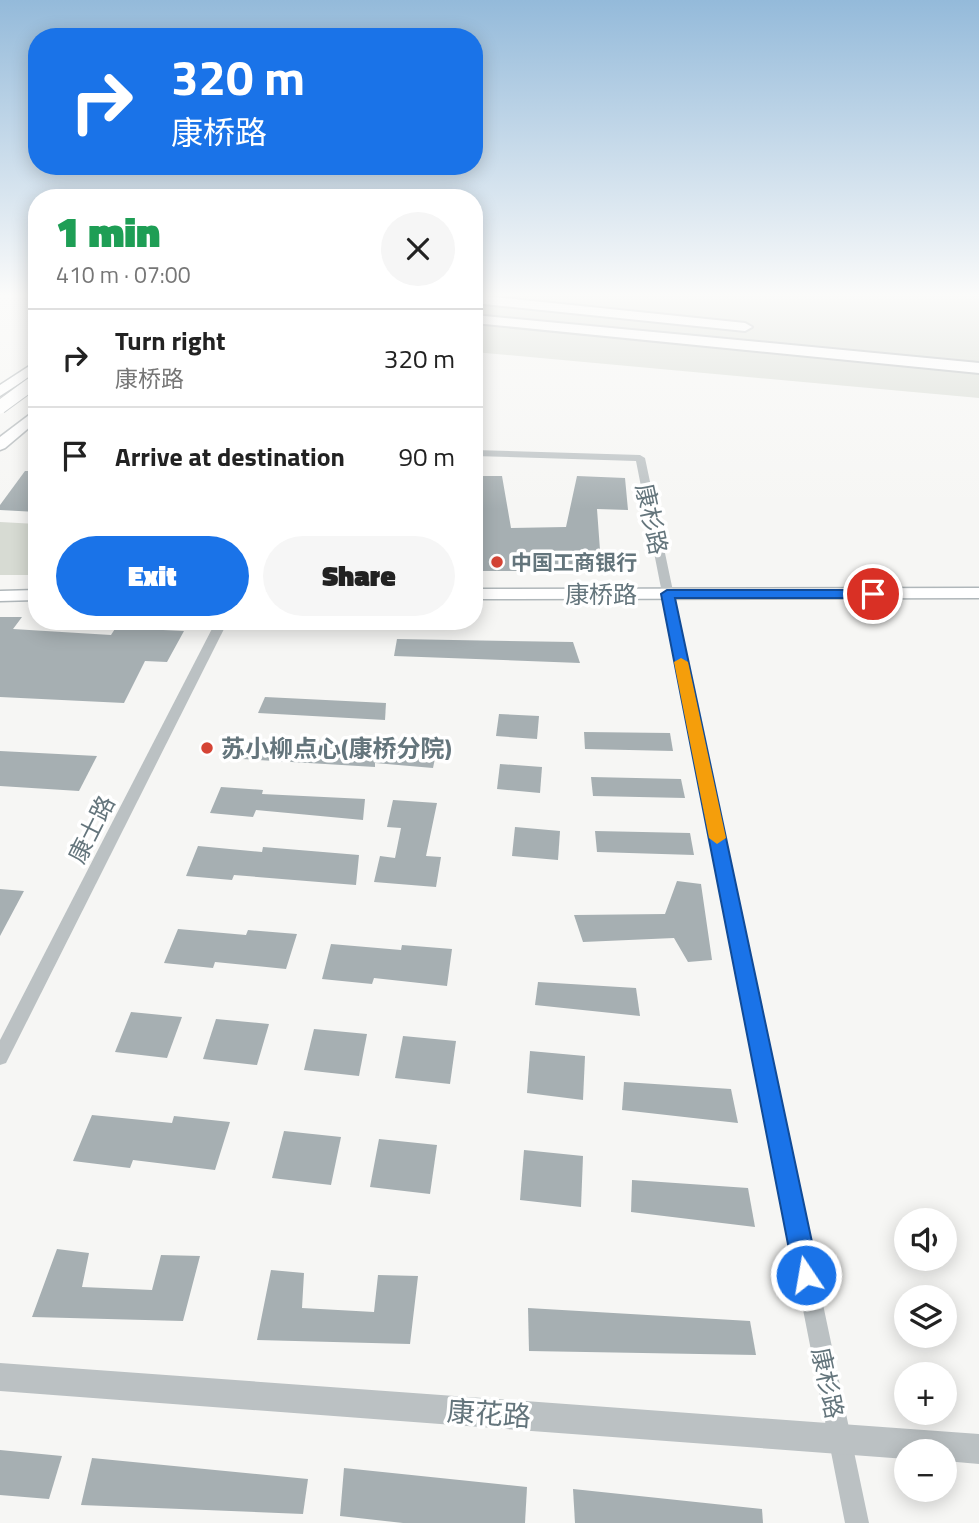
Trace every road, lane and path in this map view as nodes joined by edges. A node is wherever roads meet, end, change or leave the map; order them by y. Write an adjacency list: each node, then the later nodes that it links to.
1 (960, 366): 2 (highway)
2 (979, 368)
3 (28, 372): 5 (main road)
4 (28, 387): 7 (main road, bridge)
5 (0, 392)
6 (28, 406): 9 (main road)
7 (0, 407)
8 (28, 421): 10 (main road)
9 (0, 429)
10 (0, 445)
11 (483, 453): 14 (street, 康杉路)
12 (979, 593): 14 (main road, 康桥路)
13 (483, 594): 14 (main road, 康桥路)
14 (667, 594): 20 (street, 康杉路)
15 (0, 596): 16 (main road)
16 (28, 596)
17 (217, 630): 18 (street, 康士路)
18 (0, 1058)
19 (0, 1377): 20 (street, 康花路)
20 (840, 1438): 21 (street, 康花路); 22 (street, 康杉路)
21 (979, 1449)
22 (857, 1523)

